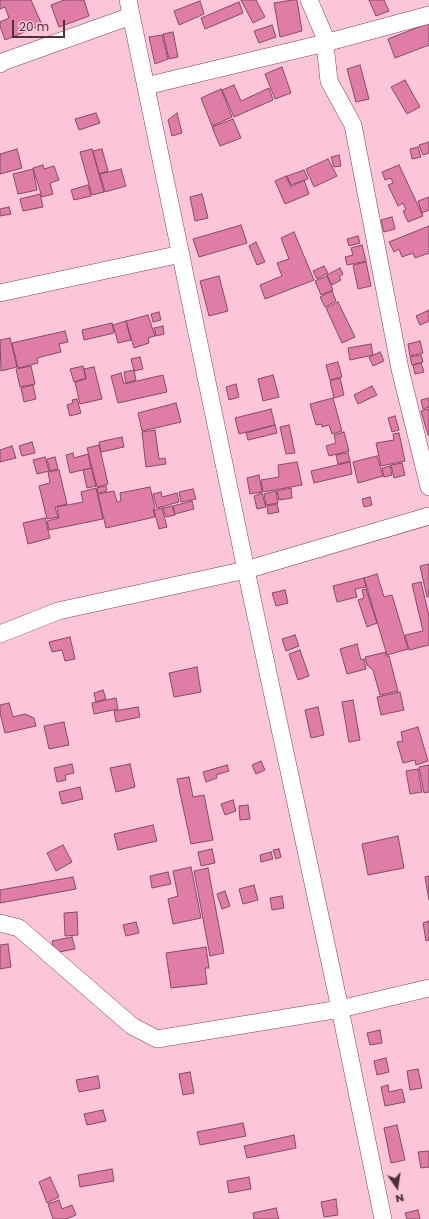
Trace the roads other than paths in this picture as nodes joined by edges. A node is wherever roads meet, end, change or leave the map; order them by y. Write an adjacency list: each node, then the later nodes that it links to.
1 (309, 0): 4 (street)
2 (130, 8): 5 (street); 6 (street)
3 (429, 15): 4 (street)
4 (325, 43): 6 (street); 9 (street)
5 (0, 64)
6 (146, 86): 7 (street)
7 (181, 254): 8 (street); 11 (street)
8 (0, 294)
9 (429, 487)
10 (429, 516): 11 (street)
11 (246, 570): 12 (street); 15 (street)
12 (0, 634)
13 (0, 922): 15 (street)
14 (429, 988): 15 (street)
15 (340, 1009): 16 (street)
16 (383, 1219)

